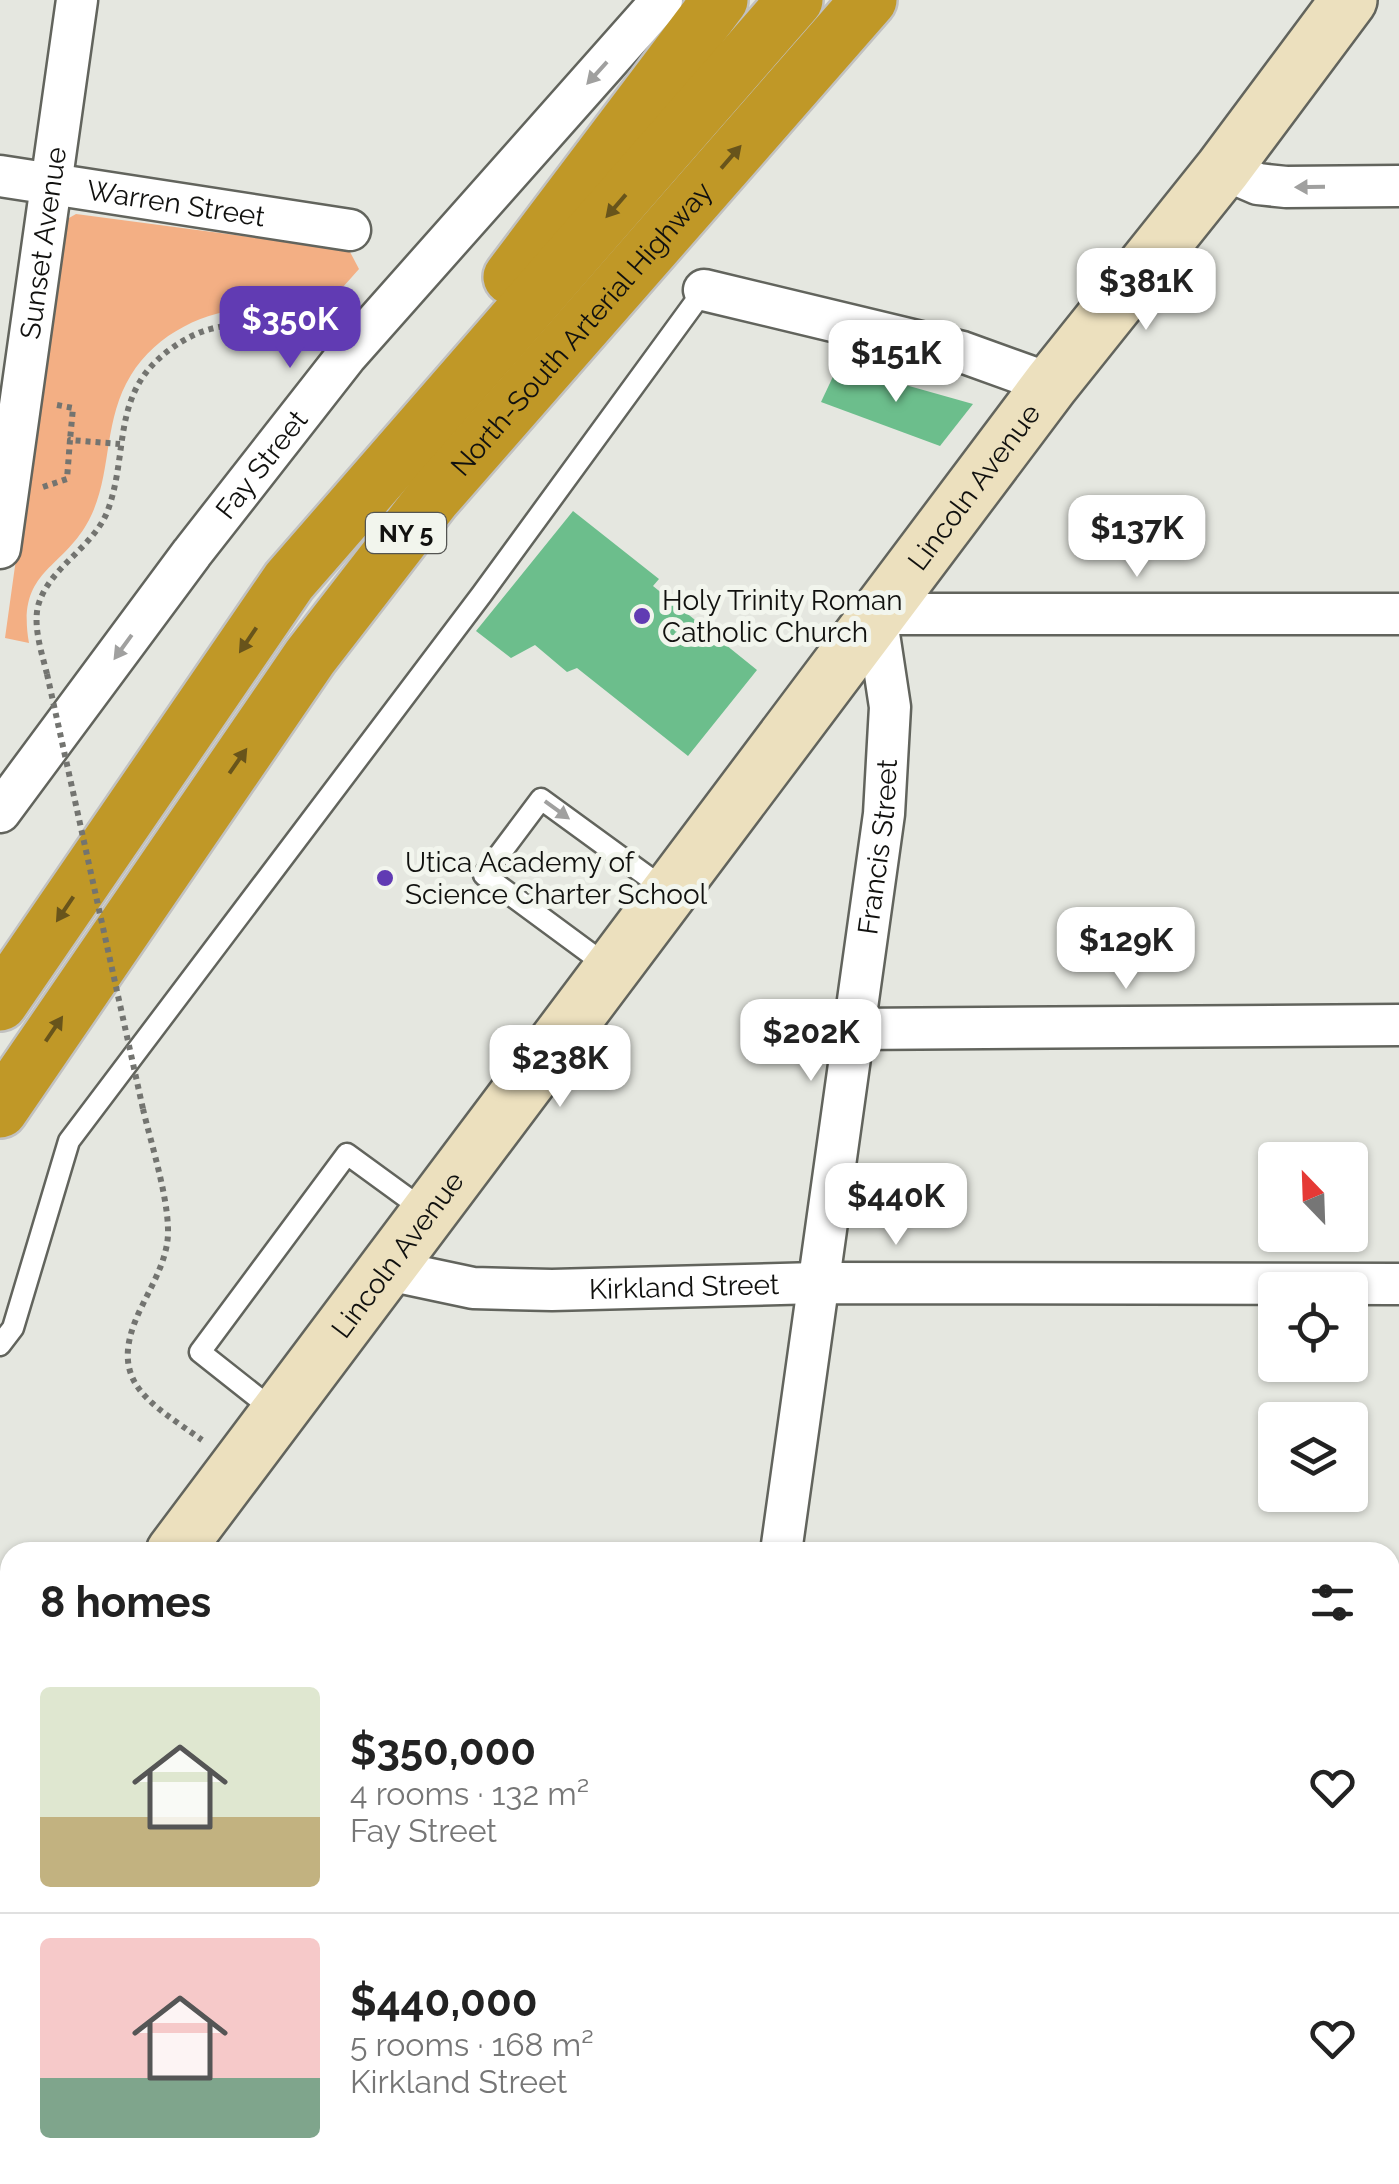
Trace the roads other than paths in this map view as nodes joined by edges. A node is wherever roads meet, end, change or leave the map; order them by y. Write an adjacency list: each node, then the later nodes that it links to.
1 (77, 0): 9 (street, Sunset Avenue)
2 (662, 0): 18 (street, Fay Street, one-way to 18)
3 (720, 0): 15 (highway)
4 (795, 0): 15 (highway, North-South Arterial Highway / NY 5, one-way to 15)
5 (869, 0): 24 (highway, North-South Arterial Highway / NY 5, one-way to 5)
6 (1349, 0): 7 (street, Lincoln Avenue)
7 (1224, 169): 10 (street, one-way to 7); 13 (street, Lincoln Avenue)
8 (0, 176): 9 (street, Warren Street)
9 (52, 184): 11 (street, Warren Street); 14 (street, Sunset Avenue)
10 (1399, 186)
11 (350, 230)
12 (704, 290): 13 (street); 29 (lane)
13 (1050, 384): 16 (street, Lincoln Avenue)
14 (0, 548)
15 (289, 581): 21 (highway, North-South Arterial Highway / NY 5, one-way to 21)
16 (876, 614): 17 (street); 19 (street, Lincoln Avenue); 23 (street, Francis Street)
17 (1399, 614)
18 (0, 812)
19 (670, 893): 20 (street, Lincoln Avenue); 20 (lane, one-way to 19)
20 (612, 969): 25 (street, Lincoln Avenue)
21 (0, 1003)
22 (1399, 1025): 23 (street)
23 (854, 1029): 27 (street, Francis Street)
24 (0, 1110)
25 (429, 1215): 26 (street, Lincoln Avenue); 30 (lane)
26 (388, 1270): 27 (street, Kirkland Street); 30 (street, Lincoln Avenue)
27 (816, 1283): 28 (street, Kirkland Street); 32 (street, Francis Street)
28 (1399, 1284)
29 (0, 1345)
30 (279, 1414): 31 (street, Lincoln Avenue)
31 (182, 1542)
32 (782, 1542)

